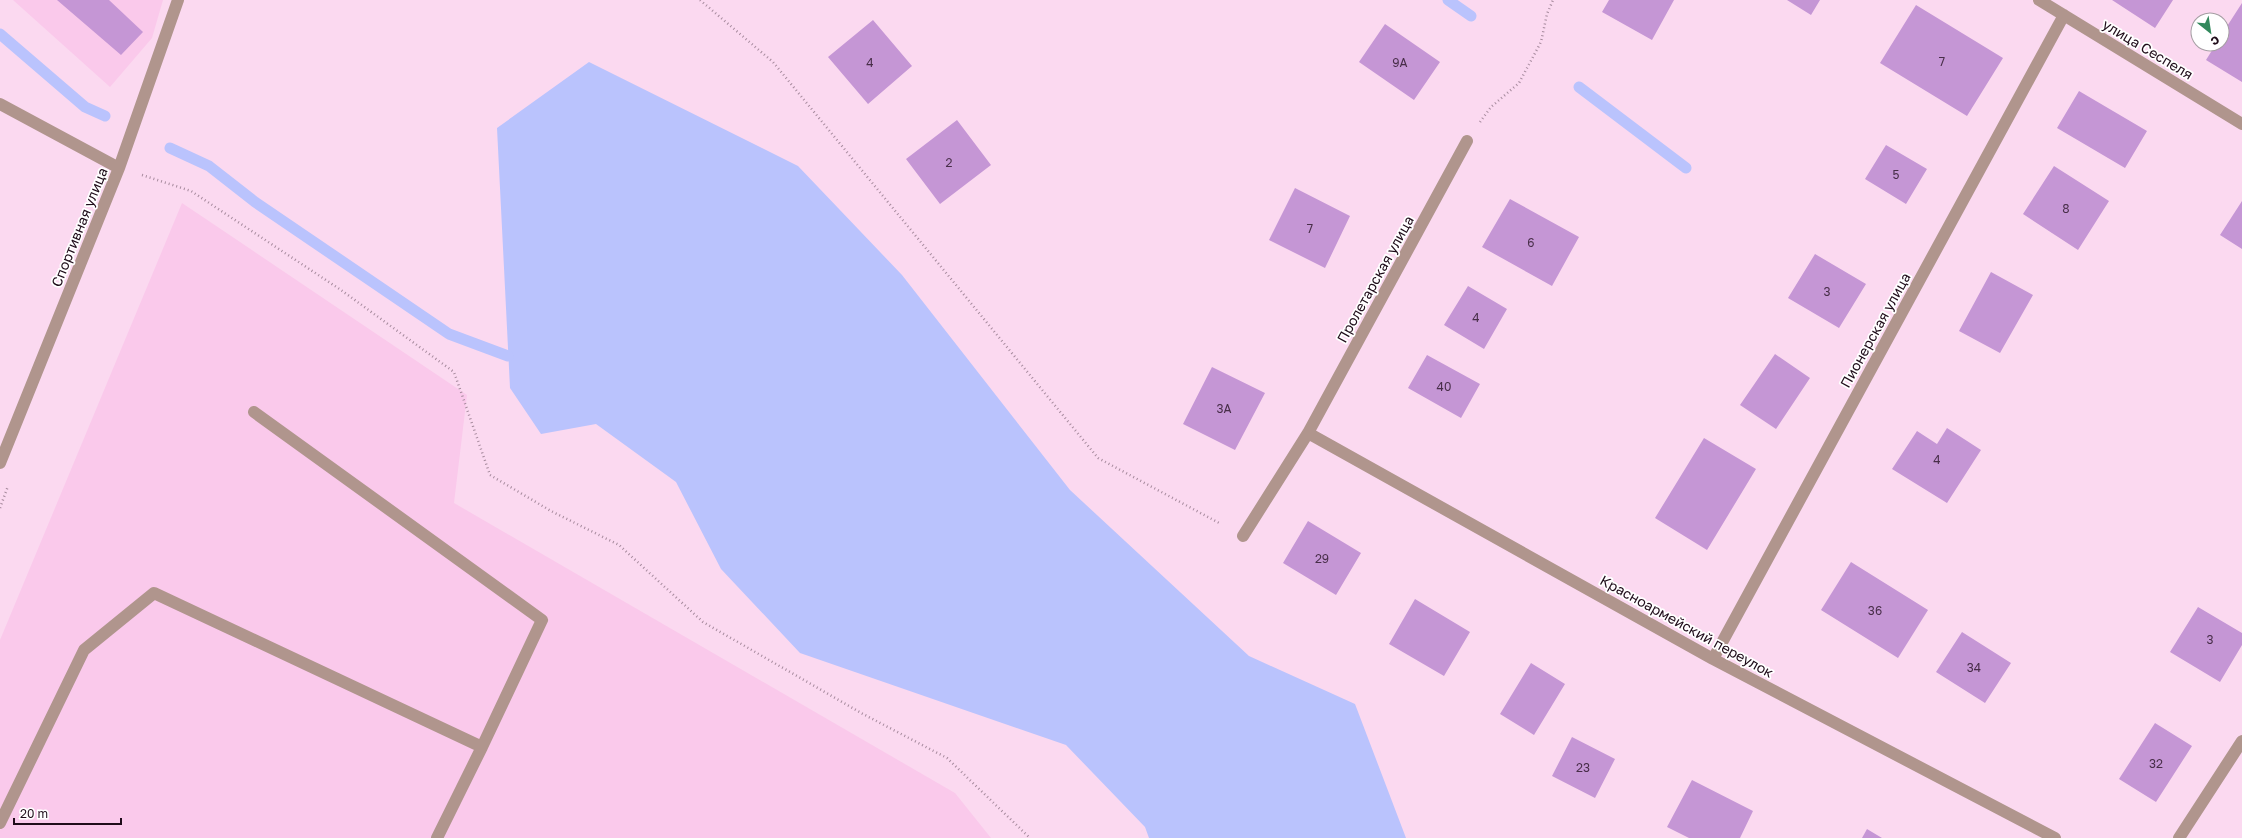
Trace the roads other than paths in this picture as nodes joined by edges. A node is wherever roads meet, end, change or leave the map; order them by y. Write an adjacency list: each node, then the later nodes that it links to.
1 (178, 0): 7 (street, Спортивная улица)
2 (2039, 0): 3 (street, улица Сеспеля)
3 (2064, 15): 5 (street, улица Сеспеля); 12 (street, Пионерская улица)
4 (0, 104): 7 (street)
5 (2242, 124)
6 (1467, 140): 9 (street, Пролетарская улица)
7 (119, 168): 10 (street, Спортивная улица)
8 (254, 412): 14 (street)
9 (1308, 433): 11 (street, Пролетарская улица); 12 (street, Красноармейский переулок)
10 (0, 463)
11 (1243, 536)
12 (1713, 659): 17 (street, Красноармейский переулок)
13 (2242, 741): 18 (street)
14 (482, 747): 15 (street); 16 (street)
15 (0, 823)
16 (437, 838)
17 (2055, 838)
18 (2179, 838)

